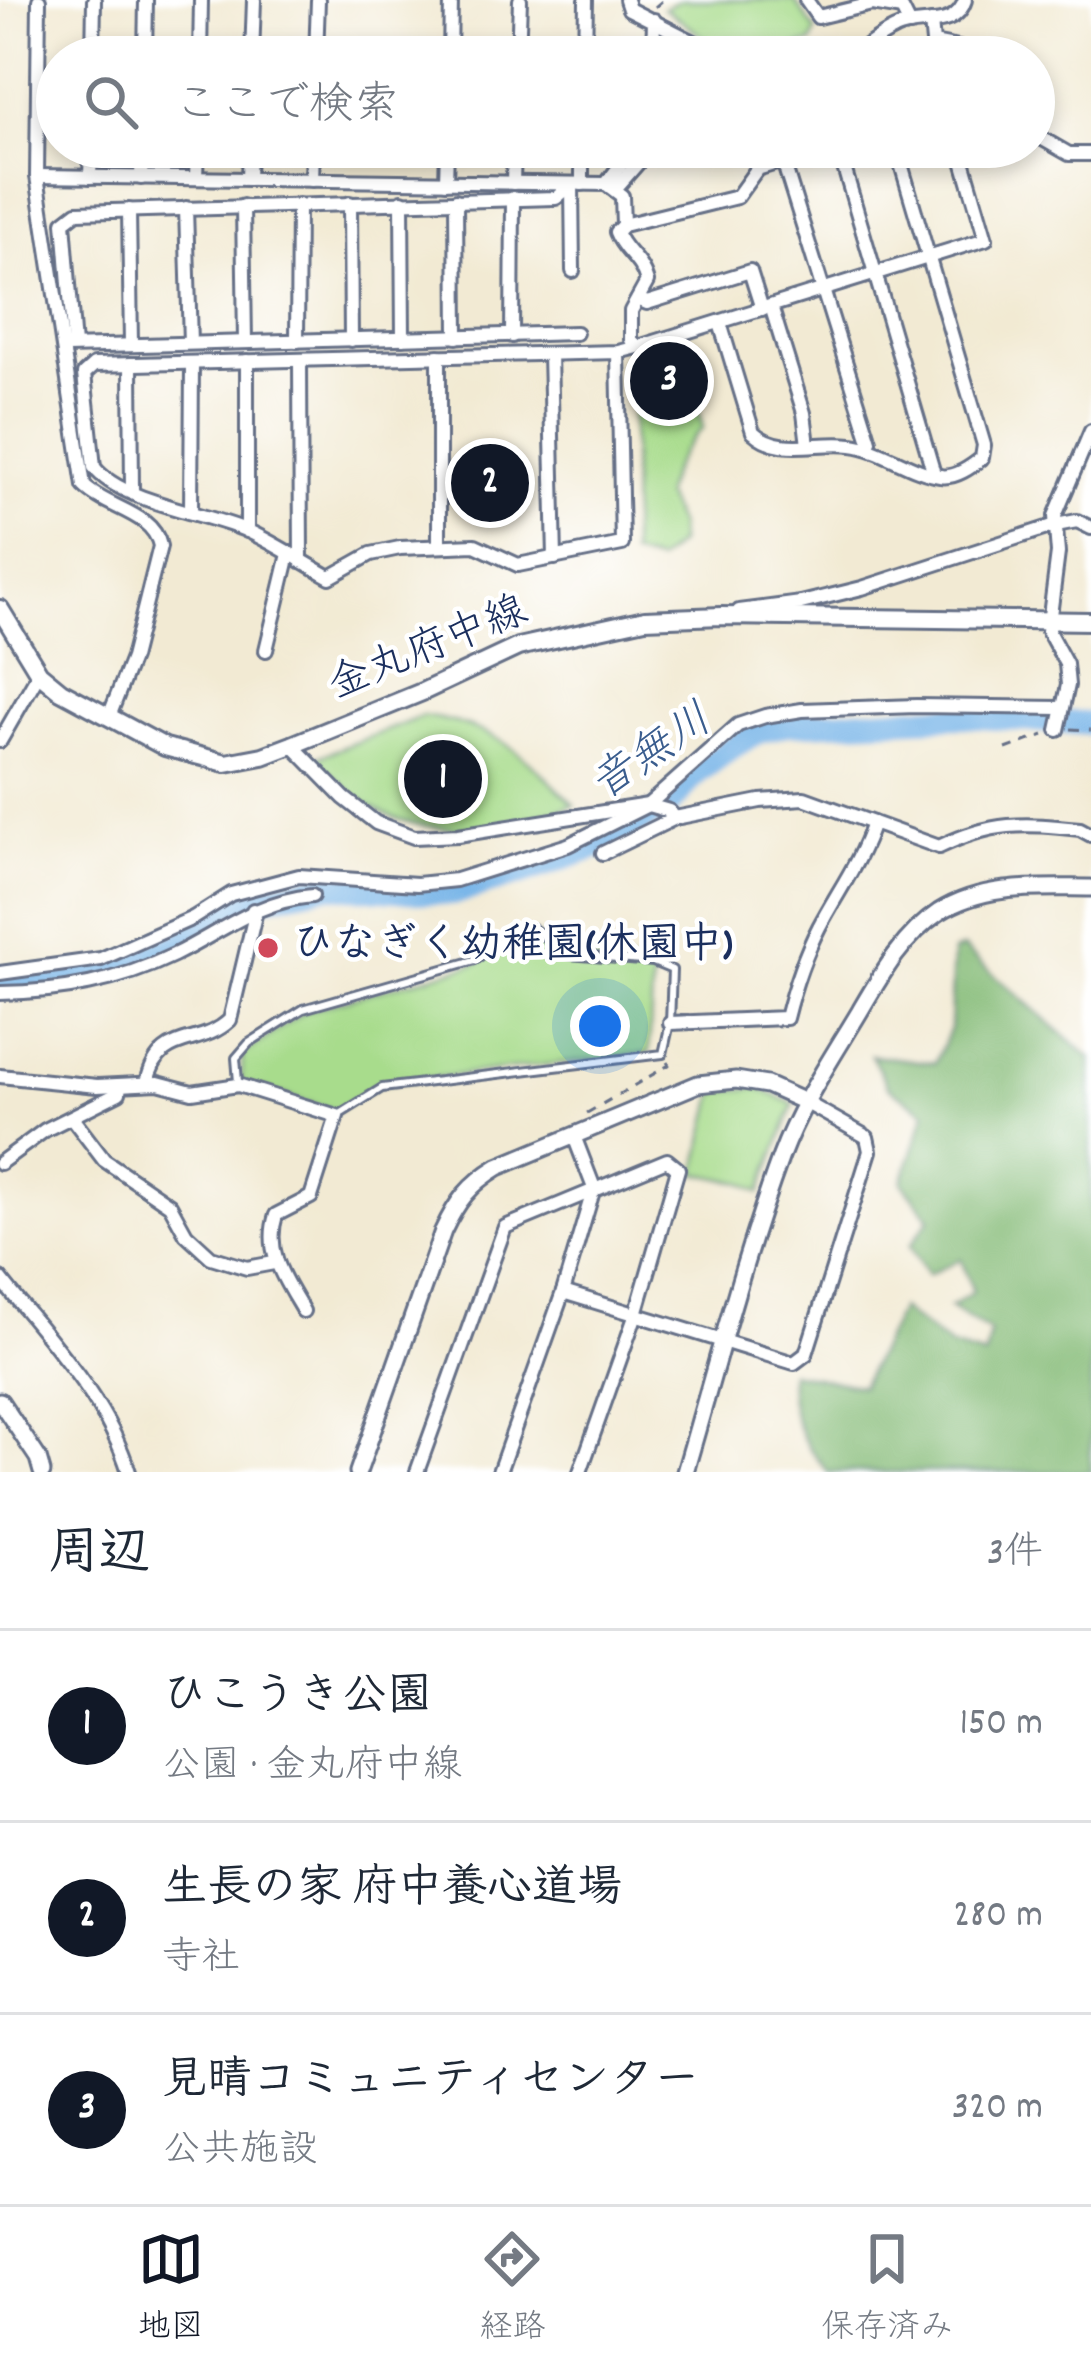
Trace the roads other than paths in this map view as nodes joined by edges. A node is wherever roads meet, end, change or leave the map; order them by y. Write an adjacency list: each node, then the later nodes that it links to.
1 (39, 0): 16 (street)
2 (94, 0): 17 (street)
3 (146, 0): 18 (street)
4 (201, 0): 19 (street)
5 (254, 0): 20 (street)
6 (318, 0): 21 (street)
7 (451, 0): 22 (street)
8 (520, 0): 23 (street)
9 (586, 0): 24 (street)
10 (626, 0): 13 (street)
11 (806, 0): 15 (street)
12 (965, 0): 14 (street)
13 (653, 20): 25 (street); 26 (street)
14 (931, 22): 15 (street); 28 (street)
15 (910, 25): 27 (street)
16 (39, 36)
17 (93, 36)
18 (145, 36)
19 (200, 36)
20 (253, 36)
21 (317, 36)
22 (450, 36)
23 (519, 36)
24 (585, 36)
25 (653, 36)
26 (683, 36)
27 (883, 36)
28 (932, 36)
29 (1055, 146): 30 (street)
30 (1091, 154)
31 (37, 168): 47 (street)
32 (90, 168): 48 (street)
33 (141, 168): 49 (street)
34 (196, 168): 50 (street)
35 (248, 168): 51 (street)
36 (312, 168): 52 (street)
37 (446, 168): 53 (street)
38 (514, 168): 56 (street)
39 (580, 168): 54 (street)
40 (621, 168): 55 (street)
41 (630, 168): 55 (street)
42 (760, 168): 64 (street)
43 (785, 168): 68 (street)
44 (841, 168): 67 (street)
45 (902, 168): 65 (street)
46 (965, 168): 65 (street)
47 (37, 176): 48 (street); 81 (street)
48 (90, 177): 49 (street)
49 (141, 178): 50 (street)
50 (196, 178): 51 (street)
51 (248, 179): 52 (street)
52 (312, 180): 53 (street)
53 (446, 182): 56 (street)
54 (577, 184): 55 (street); 56 (street); 66 (street)
55 (610, 187): 64 (street)
56 (513, 190): 57 (street); 73 (street)
57 (455, 200): 58 (street); 74 (street)
58 (402, 201): 59 (street); 75 (street)
59 (350, 203): 60 (street); 77 (street)
60 (298, 205): 61 (street); 76 (street)
61 (243, 206): 62 (street); 78 (street)
62 (186, 208): 63 (street); 79 (street)
63 (129, 210): 80 (street); 81 (street)
64 (623, 225): 69 (street)
65 (928, 257): 67 (street); 94 (street)
66 (573, 271)
67 (875, 274): 68 (street); 94 (street)
68 (822, 291): 70 (street); 93 (street)
69 (638, 298): 70 (street); 82 (street)
70 (766, 307): 71 (street); 91 (street)
71 (720, 323): 82 (street); 91 (street)
72 (576, 333): 73 (street)
73 (512, 336): 74 (street)
74 (457, 337): 75 (street)
75 (403, 338): 77 (street)
76 (297, 340): 77 (street); 78 (street)
77 (351, 340)
78 (245, 342): 79 (street)
79 (190, 343): 80 (street)
80 (130, 344): 81 (street)
81 (68, 347): 92 (street)
82 (638, 347): 83 (street)
83 (618, 352): 84 (street); 102 (street)
84 (550, 354): 85 (street); 102 (street)
85 (439, 356): 86 (street); 100 (street)
86 (300, 360): 87 (street); 101 (street)
87 (247, 361): 88 (street); 99 (street)
88 (192, 363): 89 (street); 96 (street)
89 (131, 364): 92 (street); 95 (street)
90 (1091, 431): 97 (street)
91 (808, 445): 93 (street)
92 (84, 447): 95 (street); 110 (street)
93 (867, 448): 94 (street)
94 (934, 474)
95 (132, 491): 96 (street)
96 (191, 512): 99 (street)
97 (1057, 525): 98 (street); 104 (street); 105 (street)
98 (1091, 528)
99 (248, 531): 101 (street)
100 (439, 545): 101 (street); 102 (street)
101 (295, 558): 107 (street)
102 (555, 558)
103 (0, 609): 108 (main road, 金丸府中線)
104 (721, 616): 105 (main road, 金丸府中線); 113 (main road, 金丸府中線)
105 (1048, 620): 106 (main road, 金丸府中線); 109 (street)
106 (1091, 621)
107 (266, 650)
108 (39, 674): 110 (main road, 金丸府中線); 112 (street)
109 (1061, 708): 111 (street); 114 (street)
110 (110, 713): 113 (main road, 金丸府中線)
111 (1058, 730)
112 (0, 742)
113 (292, 745): 114 (street)
114 (648, 805): 115 (street); 122 (street)
115 (672, 814): 116 (street); 118 (street)
116 (873, 823): 117 (street); 124 (street)
117 (1091, 835)
118 (603, 853)
119 (1091, 888): 129 (street)
120 (312, 896): 121 (street)
121 (253, 910): 123 (street); 126 (street)
122 (0, 973)
123 (0, 993)
124 (670, 1023): 128 (lane); 130 (lane)
125 (0, 1076): 127 (street)
126 (147, 1083): 127 (street); 128 (street)
127 (120, 1085): 131 (street)
128 (238, 1085): 130 (street)
129 (805, 1102): 132 (street); 140 (street); 140 (street)
130 (338, 1116): 135 (street)
131 (72, 1118): 133 (street); 135 (street)
132 (576, 1127): 134 (street); 144 (street)
133 (0, 1163)
134 (594, 1188): 137 (street); 139 (street); 145 (street)
135 (274, 1263): 138 (street)
136 (0, 1278): 143 (street)
137 (563, 1292): 139 (street); 146 (street)
138 (303, 1311)
139 (636, 1314): 140 (street); 147 (street)
140 (724, 1341): 148 (street)
141 (0, 1401): 142 (street)
142 (42, 1472)
143 (129, 1472)
144 (358, 1472)
145 (417, 1472)
146 (499, 1472)
147 (580, 1472)
148 (685, 1472)

